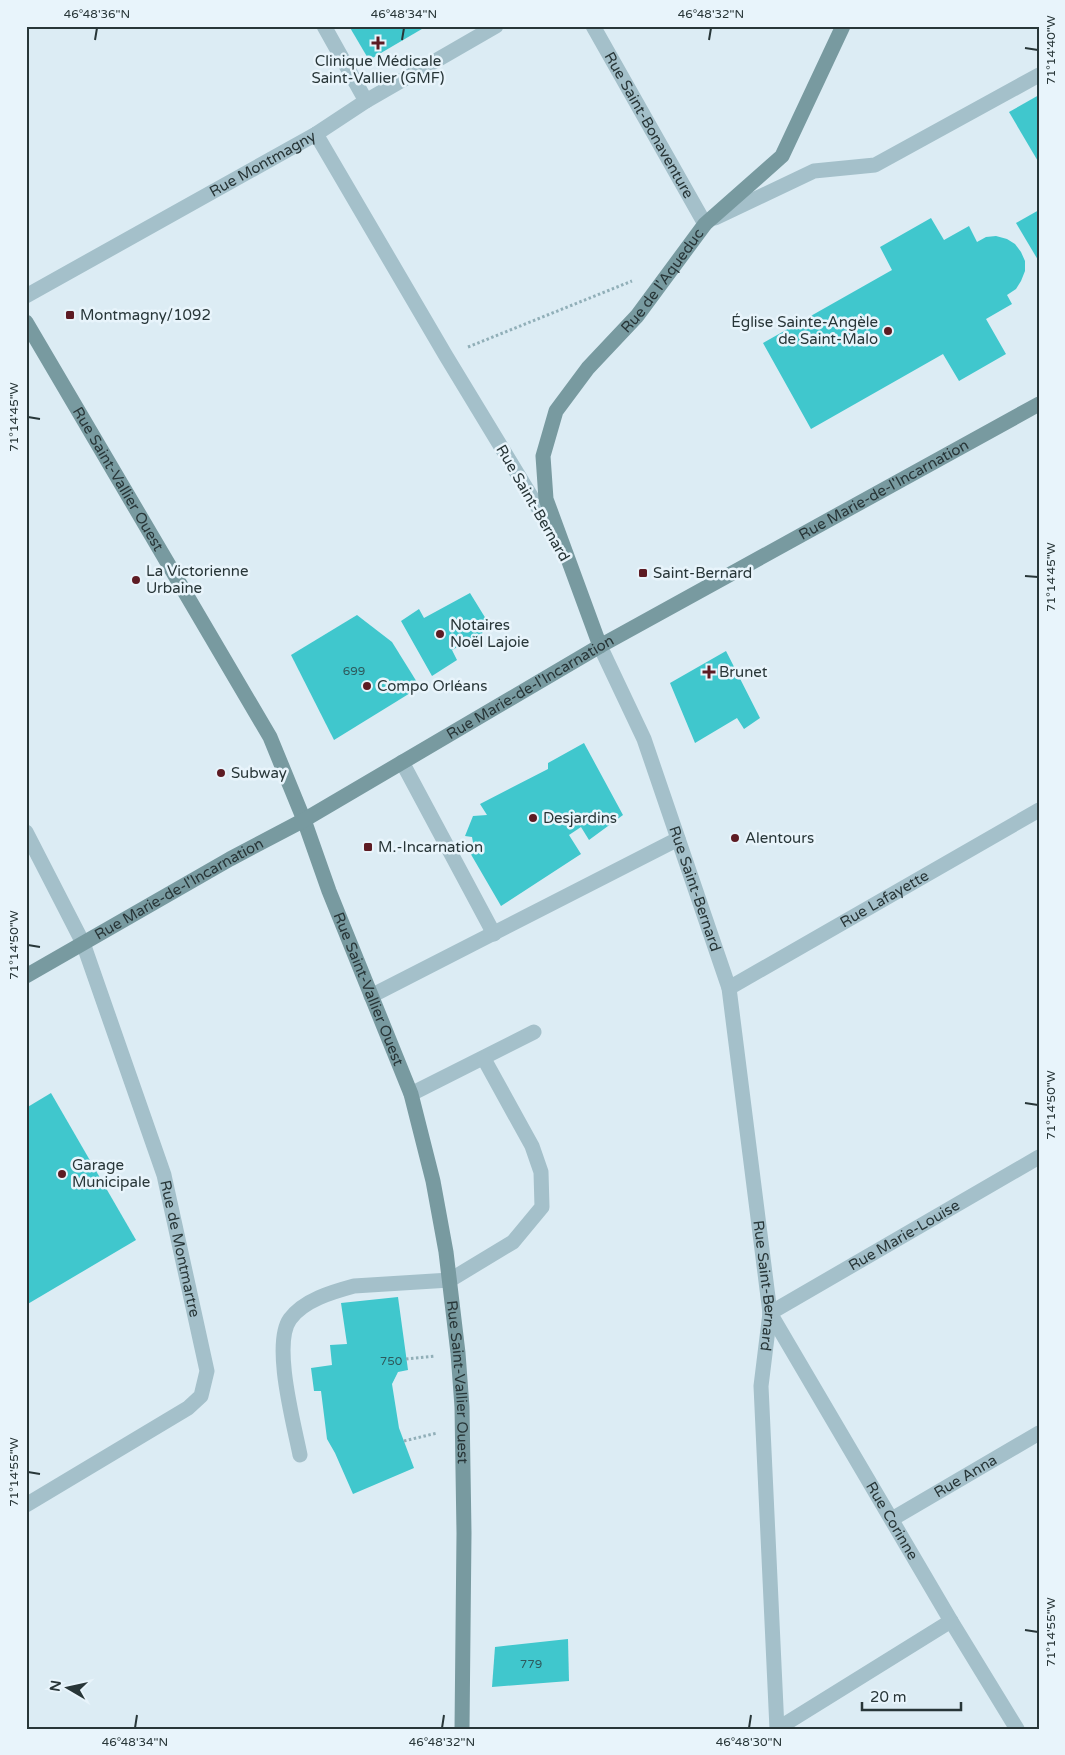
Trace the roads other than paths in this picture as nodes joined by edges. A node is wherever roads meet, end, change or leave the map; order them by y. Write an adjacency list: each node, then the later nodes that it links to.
1 (324, 26): 6 (street)
2 (496, 26): 6 (street, Rue Montmagny)
3 (593, 26): 8 (street, Rue Saint-Bonaventure)
4 (843, 26): 8 (street, Rue de l'Aqueduc)
5 (1039, 74): 8 (street)
6 (366, 101): 7 (street, Rue Montmagny)
7 (316, 134): 9 (street, Rue Montmagny); 12 (street, Rue Saint-Bernard)
8 (705, 224): 12 (street, Rue de l'Aqueduc)
9 (26, 296)
10 (26, 322): 16 (street, Rue Saint-Vallier Ouest)
11 (1039, 404): 13 (street, Rue Marie-de-l'Incarnation)
12 (565, 553): 13 (street, Rue Saint-Bernard)
13 (600, 646): 14 (street, Rue Marie-de-l'Incarnation); 18 (street, Rue Saint-Bernard)
14 (402, 762): 16 (street, Rue Marie-de-l'Incarnation); 19 (street)
15 (1039, 810): 22 (street, Rue Lafayette)
16 (304, 820): 20 (street, Rue Marie-de-l'Incarnation); 23 (street, Rue Saint-Vallier Ouest)
17 (26, 832): 20 (street, Rue de Montmartre)
18 (678, 839): 19 (street); 22 (street, Rue Saint-Bernard)
19 (494, 934): 23 (street)
20 (83, 943): 21 (street, Rue Marie-de-l'Incarnation); 32 (street, Rue de Montmartre)
21 (26, 976)
22 (729, 988): 29 (street, Rue Saint-Bernard)
23 (371, 996): 26 (street, Rue Saint-Vallier Ouest)
24 (534, 1032): 25 (street)
25 (484, 1059): 26 (street); 28 (street)
26 (411, 1094): 28 (street, Rue Saint-Vallier Ouest)
27 (1039, 1157): 29 (street, Rue Marie-Louise)
28 (450, 1280): 31 (street); 35 (street, Rue Saint-Vallier Ouest)
29 (770, 1313): 33 (street, Rue Corinne); 36 (street, Rue Saint-Bernard)
30 (1039, 1433): 33 (street, Rue Anna)
31 (300, 1455)
32 (26, 1505)
33 (892, 1519): 34 (street, Rue Corinne)
34 (951, 1621): 36 (street); 37 (street, Rue Corinne)
35 (462, 1729)
36 (777, 1729)
37 (1017, 1729)

